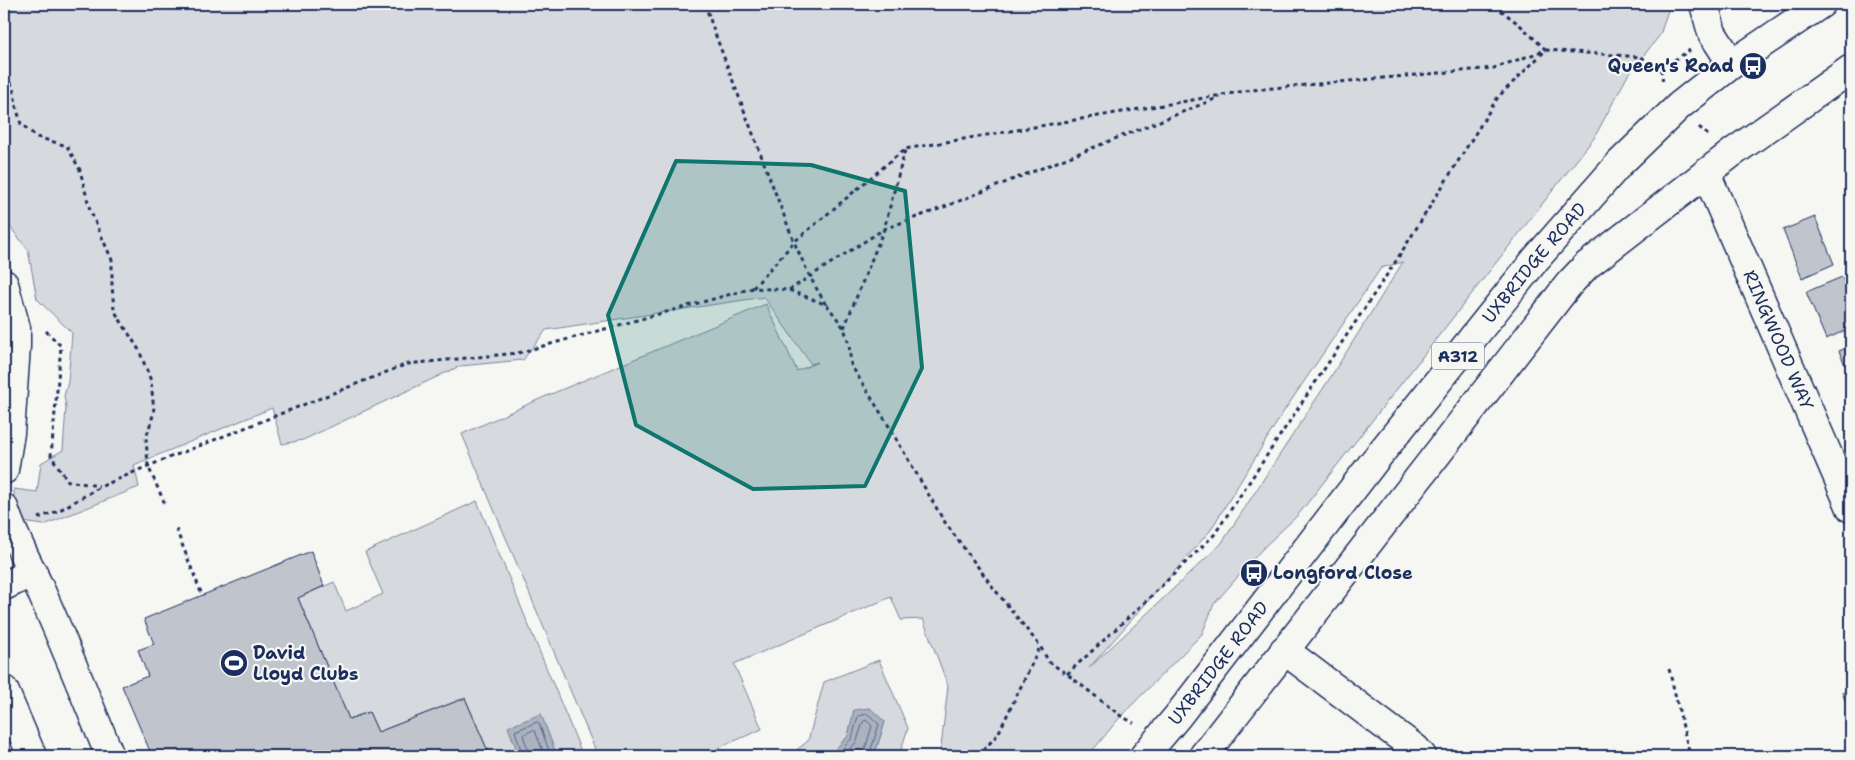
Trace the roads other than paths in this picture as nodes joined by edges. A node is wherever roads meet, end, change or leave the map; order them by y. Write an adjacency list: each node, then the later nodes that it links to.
1 (1704, 4): 3 (street)
2 (1822, 4): 3 (street, UXBRIDGE ROAD / A312)
3 (1732, 64): 16 (street, UXBRIDGE ROAD / A312)
4 (1851, 69): 5 (street)
5 (1706, 173): 9 (street, RINGWOOD WAY); 12 (street)
6 (4, 284): 7 (street)
7 (4, 470)
8 (4, 508): 10 (street)
9 (1851, 508)
10 (33, 572): 11 (street); 15 (street)
11 (4, 586)
12 (1284, 650): 17 (street); 18 (street)
13 (4, 690): 14 (street)
14 (32, 756)
15 (110, 756)
16 (1144, 756)
17 (1203, 756)
18 (1422, 756)

